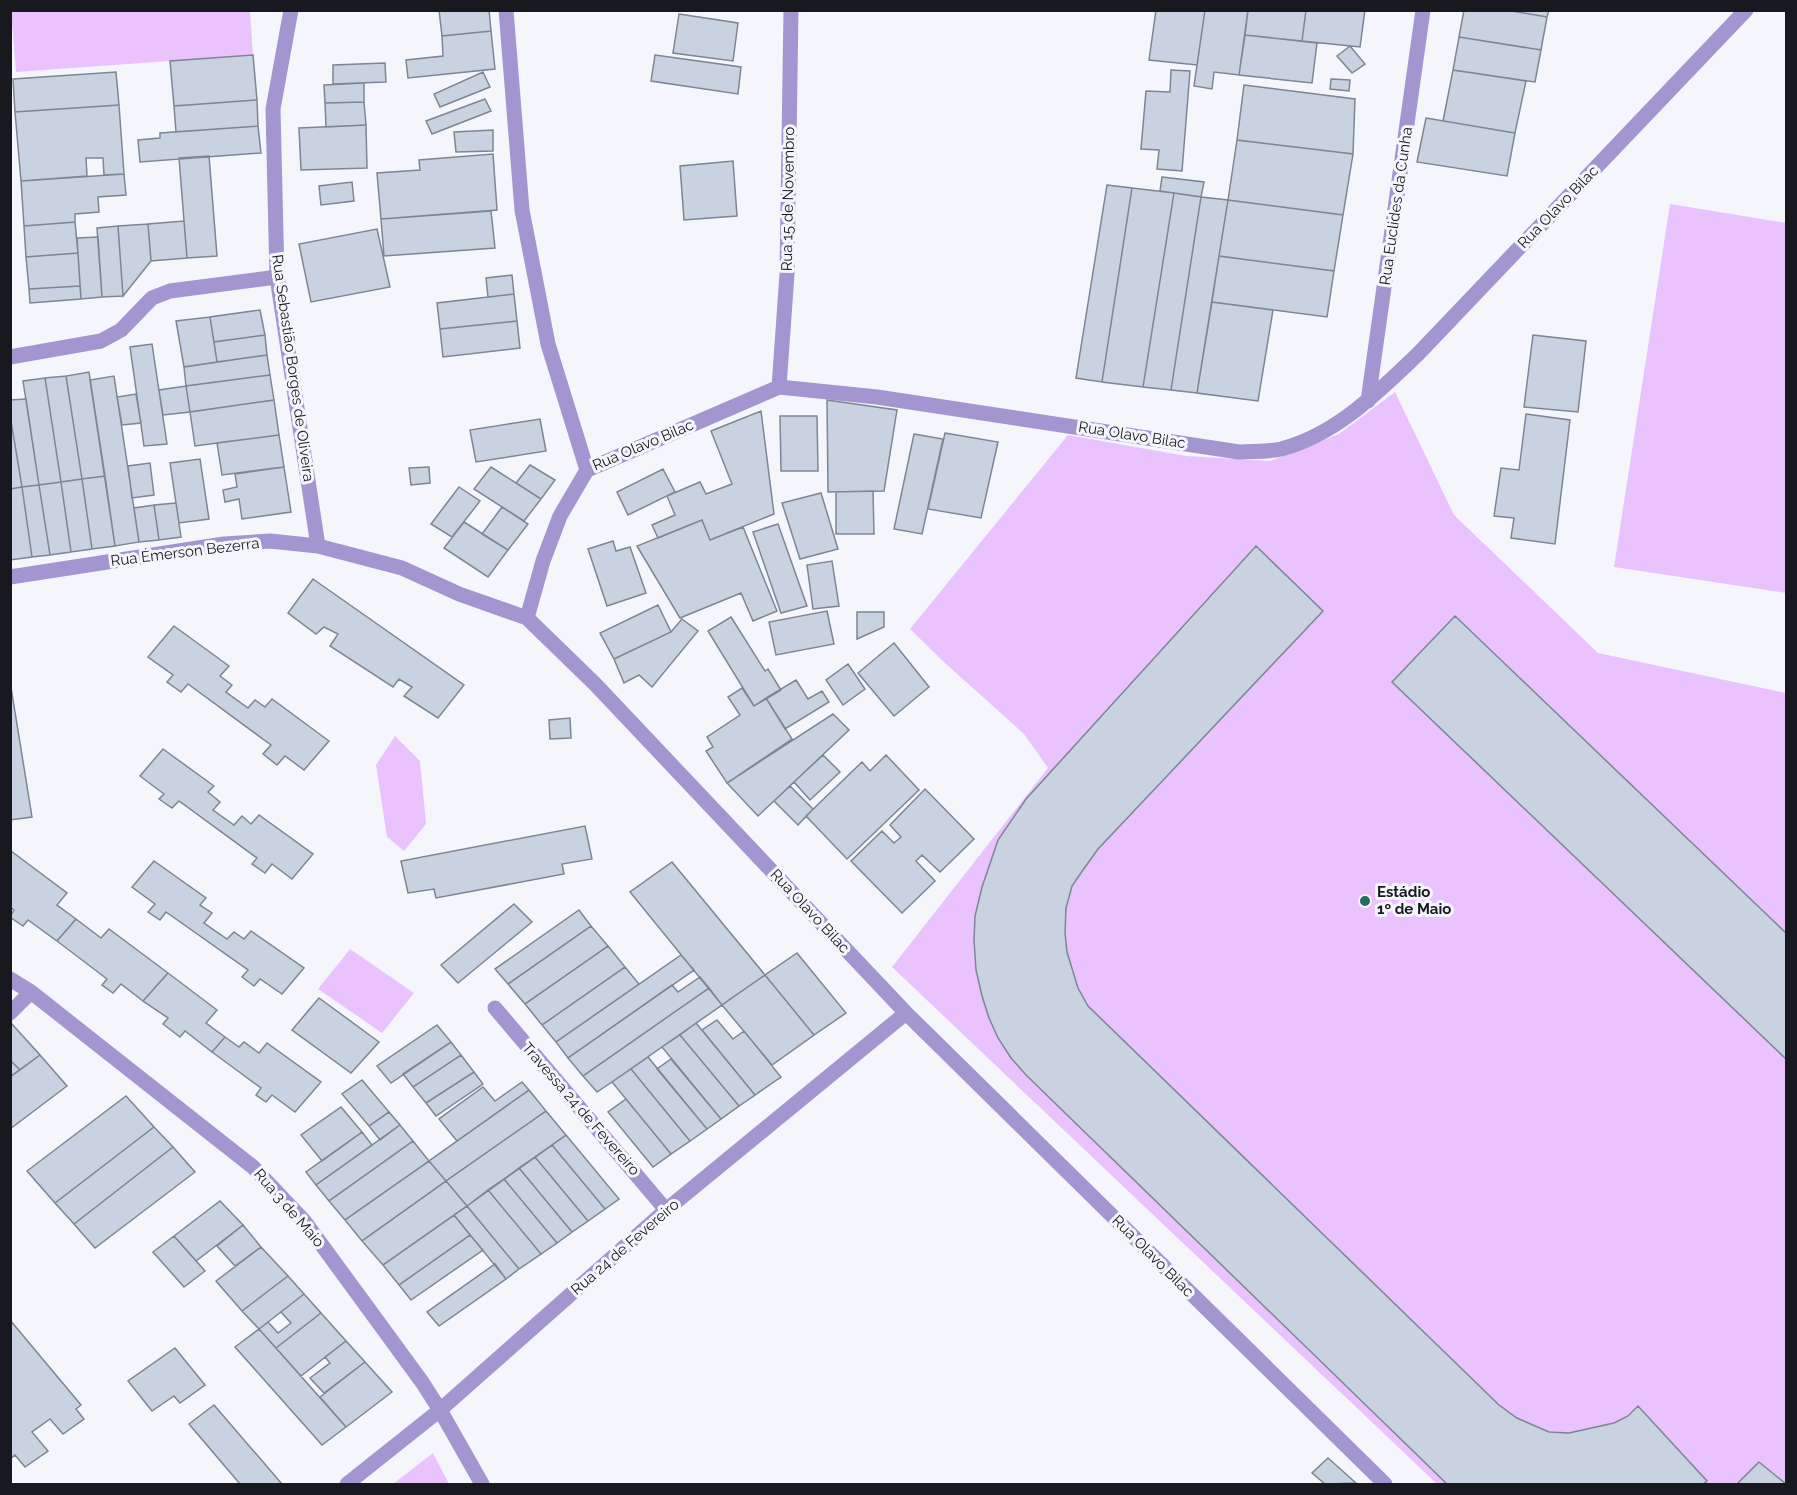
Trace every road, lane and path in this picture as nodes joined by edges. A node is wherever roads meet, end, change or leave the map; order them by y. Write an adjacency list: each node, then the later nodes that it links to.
1 (291, 10): 6 (street, Rua Sebastião Borges de Oliveira)
2 (506, 10): 10 (street)
3 (791, 10): 8 (street, Rua 15 de Novembro)
4 (1423, 10): 9 (street, Rua Euclides da Cunha)
5 (1746, 10): 9 (street, Rua Olavo Bilac)
6 (277, 278): 7 (street); 11 (street, Rua Sebastião Borges de Oliveira)
7 (10, 357)
8 (779, 387): 9 (street, Rua Olavo Bilac); 10 (street, Rua Olavo Bilac)
9 (1368, 401)
10 (586, 470): 13 (street, Rua Olavo Bilac)
11 (318, 546): 12 (street, Rua Émerson Bezerra); 13 (street, Rua Émerson Bezerra)
12 (10, 578)
13 (527, 618): 18 (street, Rua Olavo Bilac)
14 (10, 979): 15 (street, Rua 3 de Maio)
15 (31, 992): 17 (street); 20 (street, Rua 3 de Maio)
16 (495, 1008): 19 (street, Travessa 24 de Fevereiro)
17 (10, 1013)
18 (906, 1013): 19 (street, Rua 24 de Fevereiro); 23 (street, Rua Olavo Bilac)
19 (666, 1210): 20 (street, Rua 24 de Fevereiro)
20 (440, 1410): 21 (street, Rua 24 de Fevereiro); 22 (street, Rua 3 de Maio)
21 (347, 1485)
22 (482, 1485)
23 (1385, 1485)

